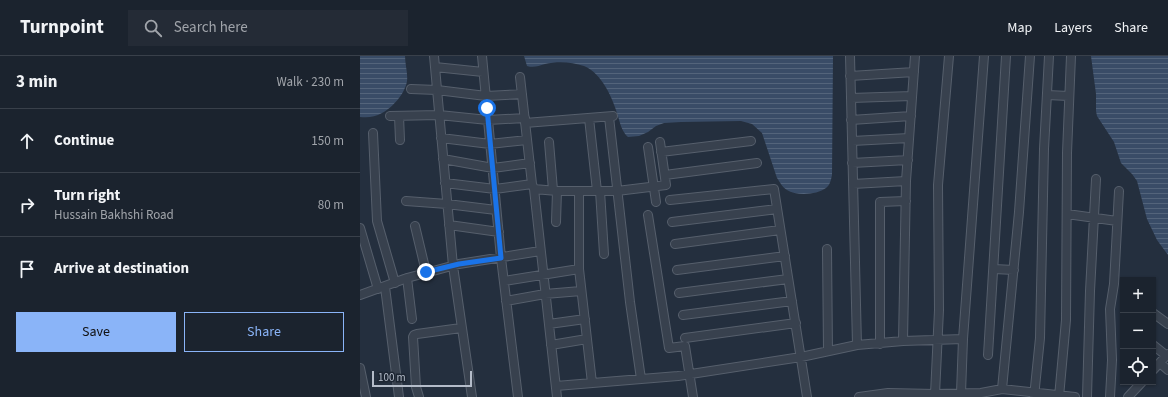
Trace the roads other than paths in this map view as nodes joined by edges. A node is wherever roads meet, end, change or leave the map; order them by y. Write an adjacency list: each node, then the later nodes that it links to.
1 (434, 56): 11 (street)
2 (482, 56): 12 (street)
3 (850, 56): 14 (street)
4 (915, 56): 13 (street)
5 (949, 56): 117 (street)
6 (984, 56): 115 (street)
7 (1006, 56): 89 (street)
8 (1030, 56): 91 (street)
9 (1049, 56): 19 (street)
10 (1071, 56): 22 (street)
11 (435, 67): 12 (street); 17 (street)
12 (484, 72): 20 (street)
13 (914, 72): 14 (street); 21 (street)
14 (850, 76): 23 (street)
15 (520, 77): 18 (street)
16 (411, 89): 17 (street)
17 (437, 90): 20 (street); 24 (street)
18 (522, 94): 20 (street); 30 (street)
19 (1047, 95): 22 (street); 137 (street)
20 (486, 96): 29 (street)
21 (912, 96): 23 (street); 27 (street)
22 (1069, 96): 70 (street)
23 (851, 98): 31 (street)
24 (439, 115): 26 (street); 29 (street); 33 (street)
25 (390, 116): 26 (street)
26 (399, 116): 35 (street)
27 (911, 116): 31 (street); 34 (street)
28 (589, 118): 30 (street); 60 (street); 61 (street)
29 (488, 120): 30 (street); 41 (street)
30 (525, 120): 36 (street)
31 (851, 120): 38 (street)
32 (373, 133): 97 (street)
33 (442, 138): 41 (street); 44 (street)
34 (909, 138): 38 (street); 45 (street)
35 (400, 140)
36 (527, 140): 41 (street); 46 (street)
37 (752, 141): 43 (street)
38 (852, 141): 48 (street)
39 (549, 142): 58 (street)
40 (660, 142): 43 (street)
41 (490, 144): 49 (street)
42 (648, 147): 55 (street)
43 (661, 152): 50 (street)
44 (443, 160): 49 (street); 53 (street)
45 (908, 160): 48 (street); 52 (street)
46 (530, 163): 49 (street); 56 (street)
47 (757, 163): 50 (street)
48 (852, 163): 54 (street)
49 (493, 168): 57 (street)
50 (665, 175): 55 (street)
51 (1096, 179): 72 (street)
52 (906, 181): 54 (street); 64 (street)
53 (446, 183): 57 (street); 67 (street)
54 (853, 184): 119 (street)
55 (654, 186): 61 (street); 66 (street)
56 (533, 187): 57 (street); 58 (street); 83 (street)
57 (494, 189): 69 (street)
58 (555, 191): 59 (street); 74 (street)
59 (579, 191): 60 (street); 88 (street)
60 (598, 191): 61 (street); 84 (street)
61 (617, 191): 130 (street)
62 (1119, 191): 73 (street)
63 (670, 200): 68 (street)
64 (906, 200): 116 (street); 118 (street)
65 (406, 201): 67 (street)
66 (656, 202)
67 (447, 204): 69 (street); 76 (street)
68 (777, 209): 75 (street); 79 (street)
69 (496, 210): 80 (street)
70 (1066, 214): 72 (street); 138 (street)
71 (648, 215): 129 (street)
72 (1094, 217): 73 (street); 149 (street)
73 (1117, 220): 150 (street)
74 (556, 222)
75 (672, 222)
76 (449, 225): 80 (street); 87 (street)
77 (415, 226): 92 (street)
78 (360, 228): 98 (street)
79 (780, 230): 81 (street); 85 (street)
80 (499, 232): 86 (street)
81 (675, 244)
82 (827, 249): 122 (street)
83 (540, 251): 86 (street); 93 (street)
84 (604, 254)
85 (785, 256): 90 (street); 95 (street)
86 (501, 258): 87 (street); 96 (street)
87 (453, 266): 92 (street); 112 (street)
88 (579, 269): 93 (street); 99 (street)
89 (994, 269): 91 (street); 123 (street)
90 (676, 270)
91 (1014, 270): 134 (street)
92 (426, 272): 94 (street)
93 (543, 274): 96 (street); 101 (street)
94 (407, 278): 97 (street); 107 (street)
95 (788, 279): 100 (street); 104 (street)
96 (504, 281): 103 (street)
97 (395, 283): 98 (street)
98 (381, 288): 102 (street); 140 (street)
99 (581, 291): 101 (street); 108 (street)
100 (679, 293)
101 (545, 294): 103 (street); 110 (street)
102 (360, 295)
103 (506, 301): 143 (street)
104 (792, 301): 105 (street); 109 (street)
105 (683, 315)
106 (1156, 315): 111 (street)
107 (412, 319)
108 (585, 319): 110 (street); 114 (street)
109 (796, 323): 113 (street); 125 (street)
110 (549, 324): 120 (street)
111 (1168, 324)
112 (461, 328): 141 (street); 142 (street)
113 (685, 338)
114 (587, 339): 120 (street); 131 (street)
115 (963, 339): 117 (street); 135 (street)
116 (903, 340): 117 (street); 118 (street)
117 (937, 340): 136 (street)
118 (880, 344): 119 (street)
119 (857, 345): 122 (street)
120 (551, 346): 133 (street)
121 (1156, 347): 124 (street)
122 (828, 351): 125 (street)
123 (988, 355)
124 (1167, 355): 126 (street)
125 (801, 357): 129 (street); 146 (street)
126 (1156, 366): 128 (street)
127 (360, 368): 139 (street)
128 (1168, 370)
129 (689, 374): 130 (street); 145 (street)
130 (641, 379): 131 (street)
131 (592, 383): 133 (street)
132 (1139, 385): 151 (street)
133 (556, 386): 144 (street)
134 (1002, 389): 135 (street); 137 (street)
135 (961, 393): 136 (street)
136 (933, 395): 147 (street)
137 (1034, 395): 138 (street)
138 (1059, 396): 148 (street)
139 (366, 397)
140 (399, 397)
141 (419, 397)
142 (472, 397)
143 (518, 397)
144 (557, 397)
145 (693, 397)
146 (807, 397)
147 (859, 397)
148 (1075, 397)
149 (1086, 397)
150 (1110, 397)
151 (1128, 397)

